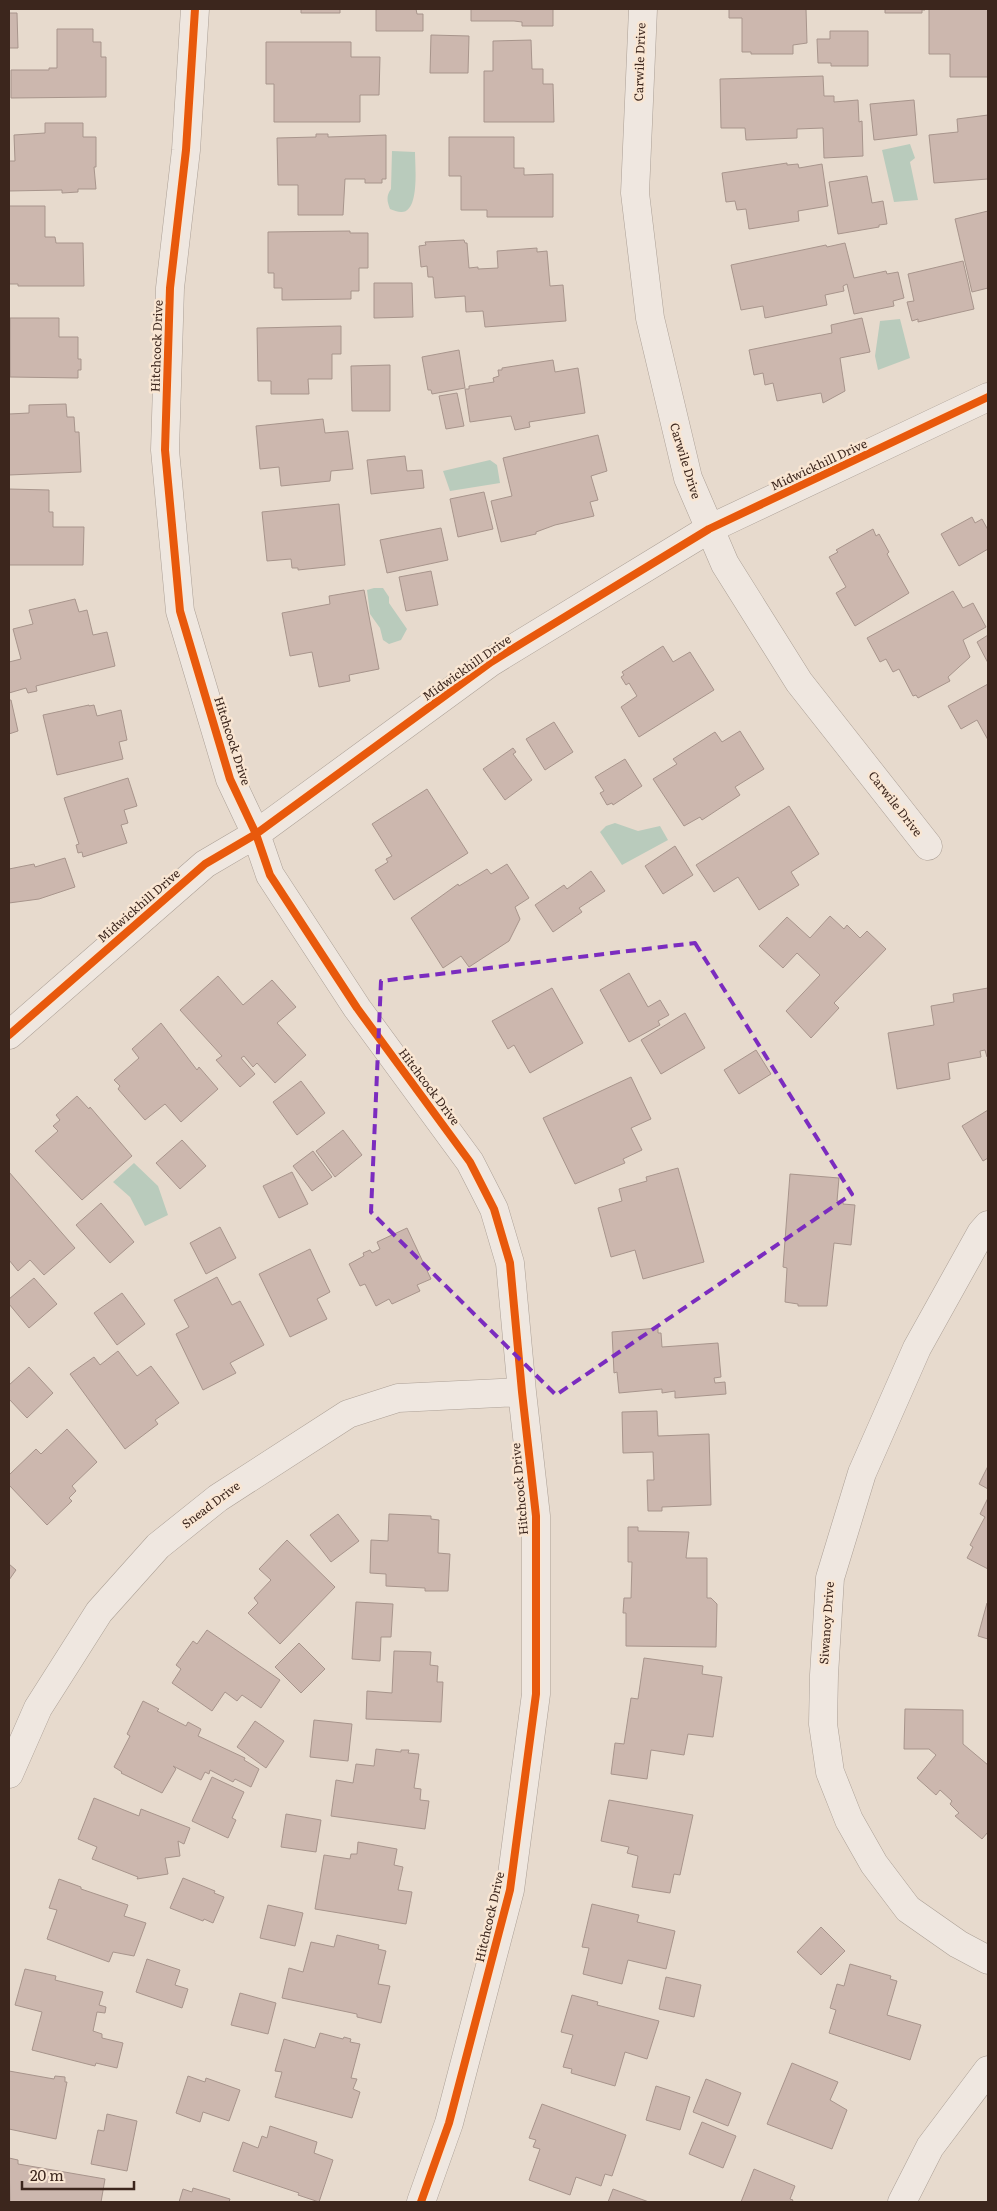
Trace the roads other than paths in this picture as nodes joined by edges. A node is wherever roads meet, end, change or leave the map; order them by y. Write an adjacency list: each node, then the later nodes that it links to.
1 (196, 9): 5 (street, Hitchcock Drive)
2 (643, 9): 4 (street, Carwile Drive)
3 (988, 397): 4 (street, Midwickhill Drive)
4 (709, 529): 5 (street, Midwickhill Drive); 6 (street, Carwile Drive)
5 (256, 834): 7 (street, Midwickhill Drive); 9 (street, Hitchcock Drive)
6 (928, 846)
7 (9, 1035)
8 (988, 1225): 11 (street, Siwanoy Drive)
9 (522, 1392): 10 (street, Snead Drive); 13 (street, Hitchcock Drive)
10 (9, 1774)
11 (988, 1960)
12 (988, 2070): 14 (street)
13 (421, 2202)
14 (902, 2202)

